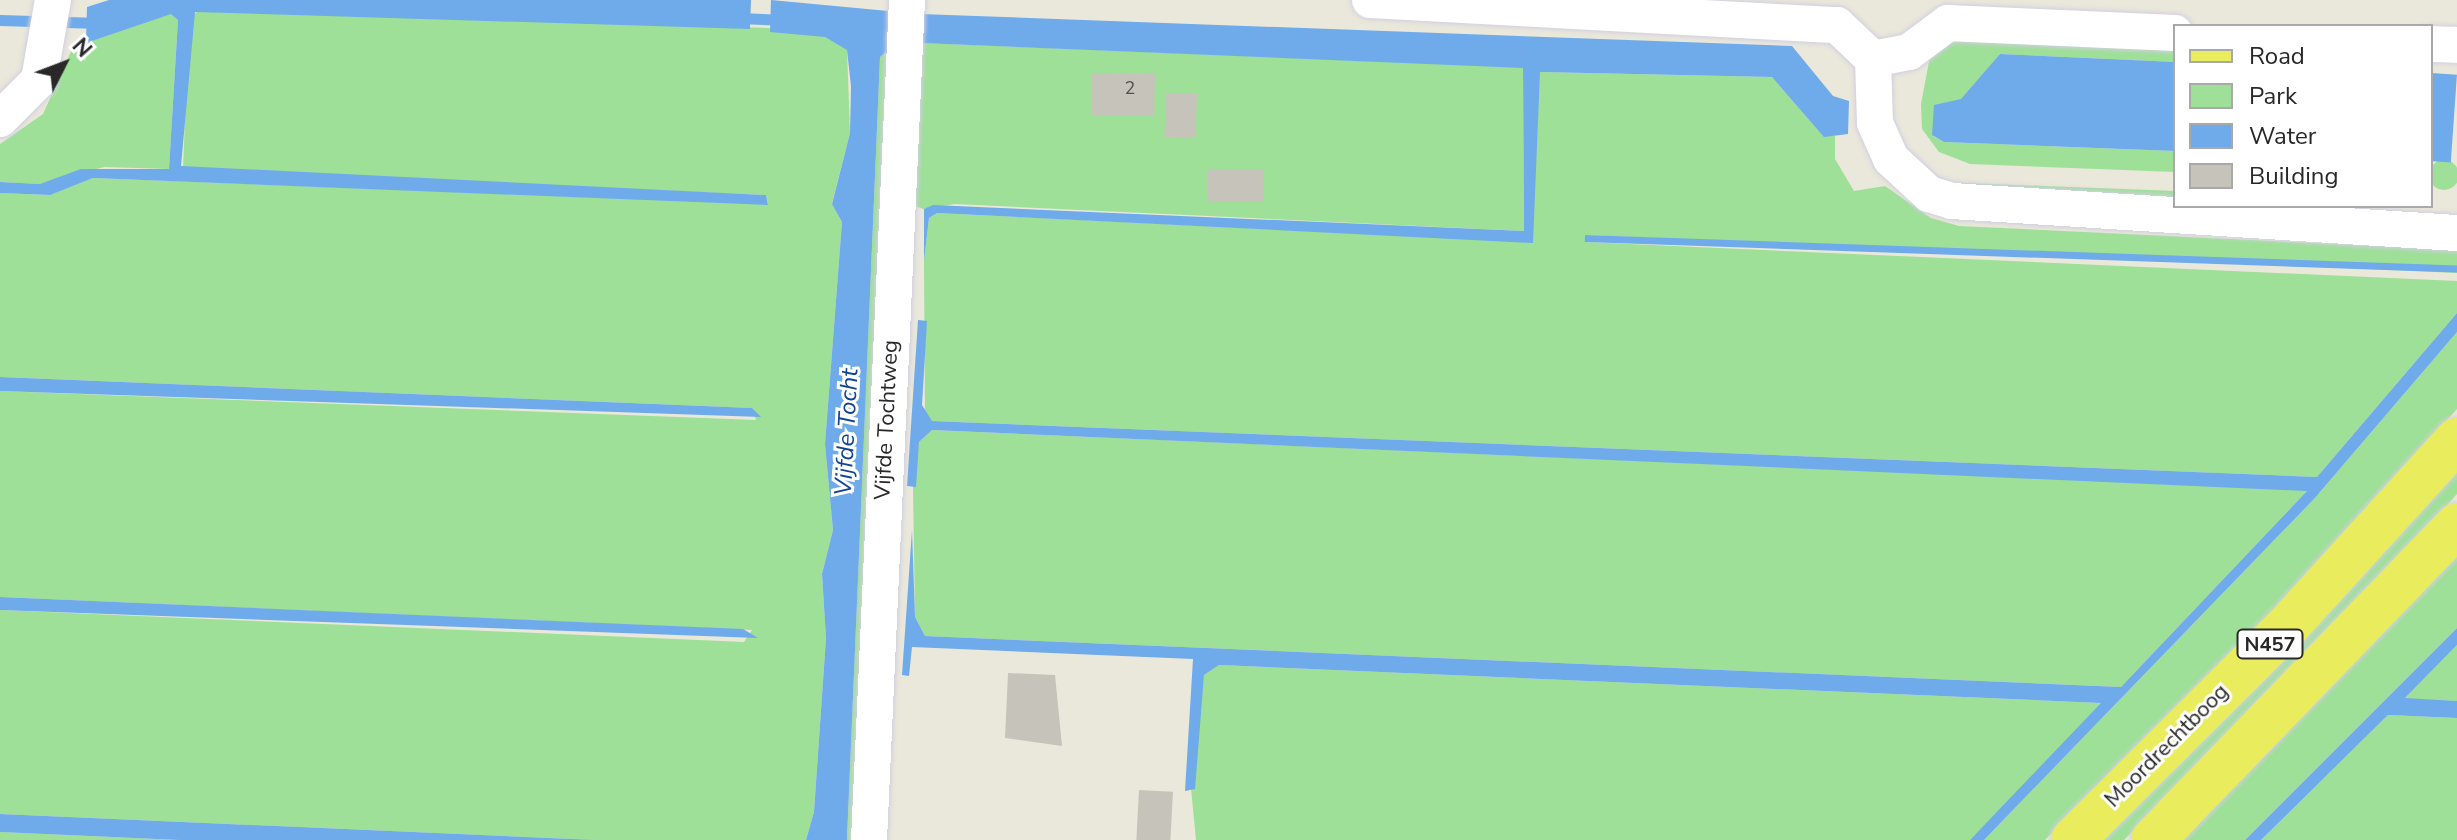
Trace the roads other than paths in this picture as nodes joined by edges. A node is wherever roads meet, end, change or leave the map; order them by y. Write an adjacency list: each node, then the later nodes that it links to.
1 (1370, 0): 7 (street)
2 (52, 3): 8 (street)
3 (906, 17): 12 (street, Vijfde Tochtweg)
4 (2173, 33): 7 (street)
5 (2433, 44): 6 (street)
6 (2457, 45)
7 (1873, 59): 9 (street)
8 (0, 119)
9 (2457, 233)
10 (2457, 440): 13 (main road, Moordrechtboog / N457)
11 (2457, 525): 14 (main road, N457)
12 (869, 840)
13 (2073, 840)
14 (2153, 840)

